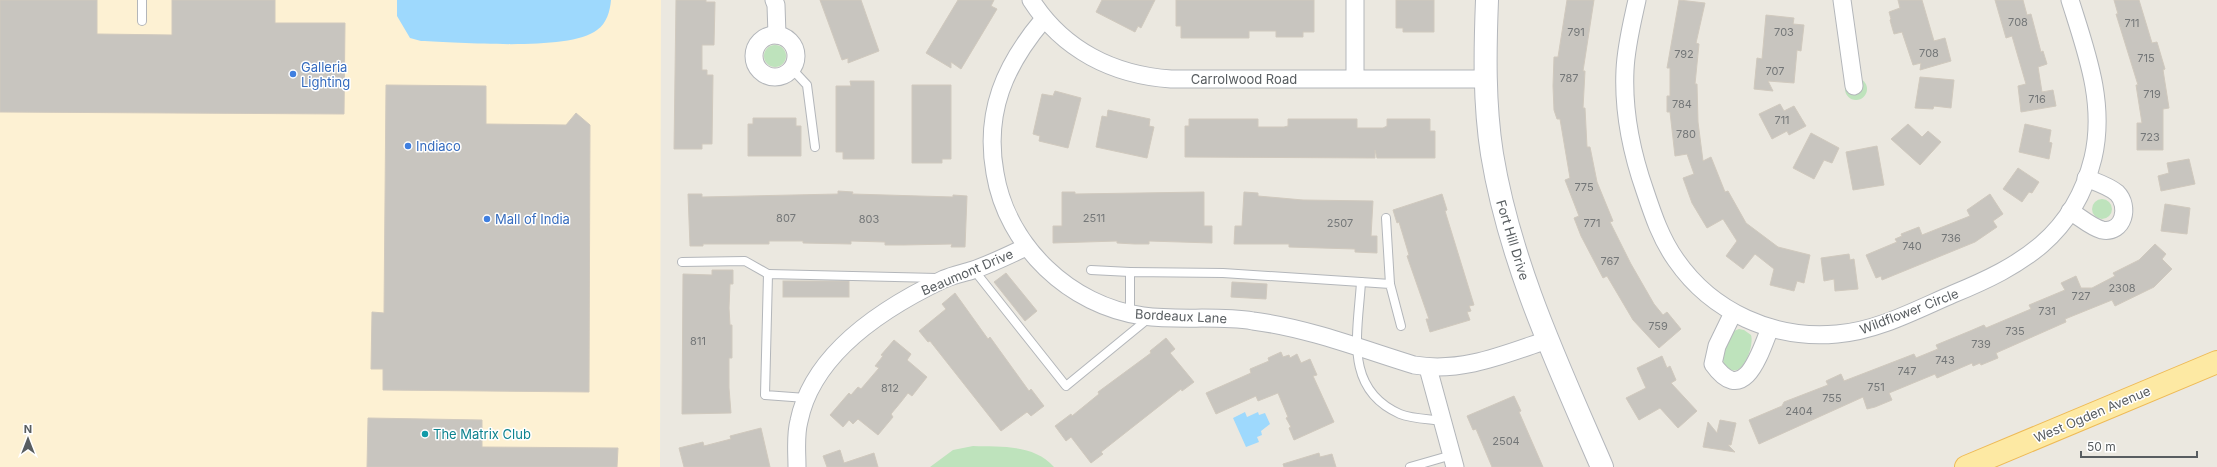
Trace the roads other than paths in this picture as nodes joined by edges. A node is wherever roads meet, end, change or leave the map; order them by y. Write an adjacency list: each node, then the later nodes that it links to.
1 (142, 0): 10 (lane)
2 (774, 0): 11 (street)
3 (1031, 0): 9 (street, Carrolwood Road)
4 (1355, 0): 13 (street)
5 (1487, 0): 14 (street, Fort Hill Drive)
6 (1637, 0): 29 (street, Wildflower Circle)
7 (1842, 0): 15 (street)
8 (2070, 0): 17 (street, Wildflower Circle)
9 (1043, 20): 13 (street, Carrolwood Road); 20 (street, Bordeaux Lane)
10 (142, 21)
11 (777, 35): 12 (street); 12 (street)
12 (792, 69): 16 (lane)
13 (1355, 78): 14 (street, Carrolwood Road)
14 (1485, 79): 34 (street, Fort Hill Drive)
15 (1854, 86)
16 (815, 147)
17 (2086, 178): 18 (street, Wildflower Circle); 18 (street)
18 (2070, 211): 33 (street, Wildflower Circle)
19 (1386, 218): 28 (lane)
20 (1026, 247): 22 (street, Beaumont Drive); 30 (street, Bordeaux Lane)
21 (682, 262): 25 (lane)
22 (974, 270): 26 (street, Beaumont Drive); 31 (lane)
23 (1091, 270): 24 (lane)
24 (1130, 272): 27 (lane); 30 (lane)
25 (768, 274): 26 (lane); 38 (lane)
26 (946, 279): 38 (street, Beaumont Drive)
27 (1361, 282): 28 (lane); 35 (lane)
28 (1390, 284): 32 (lane)
29 (1734, 313): 33 (street, Wildflower Circle); 33 (street)
30 (1130, 314): 31 (street, Bordeaux Lane)
31 (1151, 317): 35 (street, Bordeaux Lane)
32 (1401, 326)
33 (1770, 328)
34 (1547, 340): 37 (street, Bordeaux Lane); 43 (street, Fort Hill Drive)
35 (1357, 348): 37 (street, Bordeaux Lane); 39 (lane)
36 (2217, 362): 44 (main road, West Ogden Avenue)
37 (1428, 368): 39 (street)
38 (806, 398): 41 (street, Beaumont Drive)
39 (1443, 421): 40 (street)
40 (1453, 461): 42 (lane)
41 (798, 467)
42 (1410, 467)
43 (1602, 467)
44 (1966, 467)

